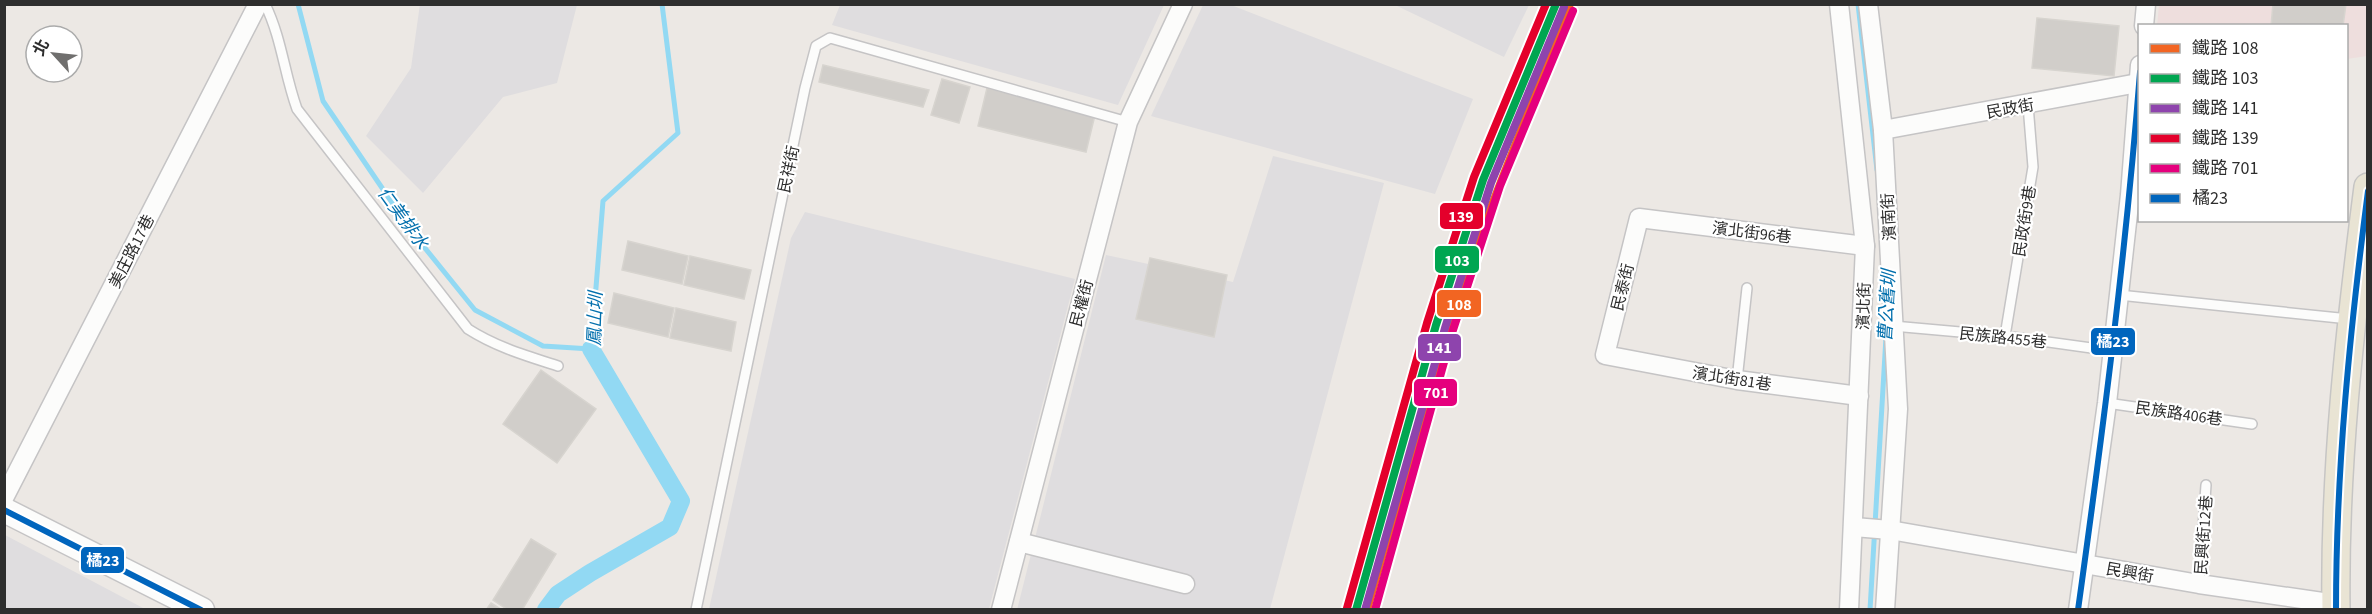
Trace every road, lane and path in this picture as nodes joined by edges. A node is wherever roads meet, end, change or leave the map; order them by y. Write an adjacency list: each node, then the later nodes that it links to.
1 (258, 4): 29 (street, 美庄路17巷)
2 (265, 4): 23 (lane)
3 (1183, 4): 10 (street, 民權街)
4 (1839, 4): 15 (street, 濱北街)
5 (1868, 4): 11 (street, 濱南街)
6 (2146, 4): 7 (street)
7 (2144, 24)
8 (2138, 74): 9 (street, 民政街); 13 (street)
9 (2028, 105): 11 (street, 民政街); 20 (lane, 民政街9巷)
10 (1128, 122): 32 (street, 民權街); 38 (lane, 民祥街)
11 (1883, 130): 19 (street, 濱南街)
12 (2367, 187): 18 (main road)
13 (2135, 195): 17 (street)
14 (1639, 218): 15 (street, 濱北街96巷); 22 (street, 民泰街)
15 (1865, 246): 25 (street, 濱北街)
16 (1747, 288): 24 (lane)
17 (2119, 295): 18 (lane); 21 (street)
18 (2351, 319): 36 (main road)
19 (1893, 326): 20 (lane, 民族路455巷); 31 (street, 濱南街)
20 (2005, 336): 21 (lane, 民族路455巷)
21 (2113, 351): 26 (street)
22 (1605, 355): 24 (street, 濱北街81巷)
23 (558, 366)
24 (1737, 380): 25 (street, 濱北街81巷)
25 (1859, 396): 31 (street, 濱北街)
26 (2107, 403): 27 (lane, 民族路406巷); 33 (street)
27 (2252, 424)
28 (2206, 485): 35 (lane, 民興街12巷)
29 (4, 498)
30 (4, 510): 37 (street)
31 (1871, 528): 33 (street, 民興街); 40 (street, 濱北街); 41 (street, 濱南街)
32 (1019, 542): 34 (street); 39 (street, 民權街)
33 (2083, 564): 35 (street, 民興街); 42 (street)
34 (1185, 584)
35 (2199, 584): 36 (street, 民興街)
36 (2336, 607)
37 (202, 609)
38 (696, 609)
39 (1001, 609)
40 (1849, 609)
41 (1885, 609)
42 (2078, 609)

